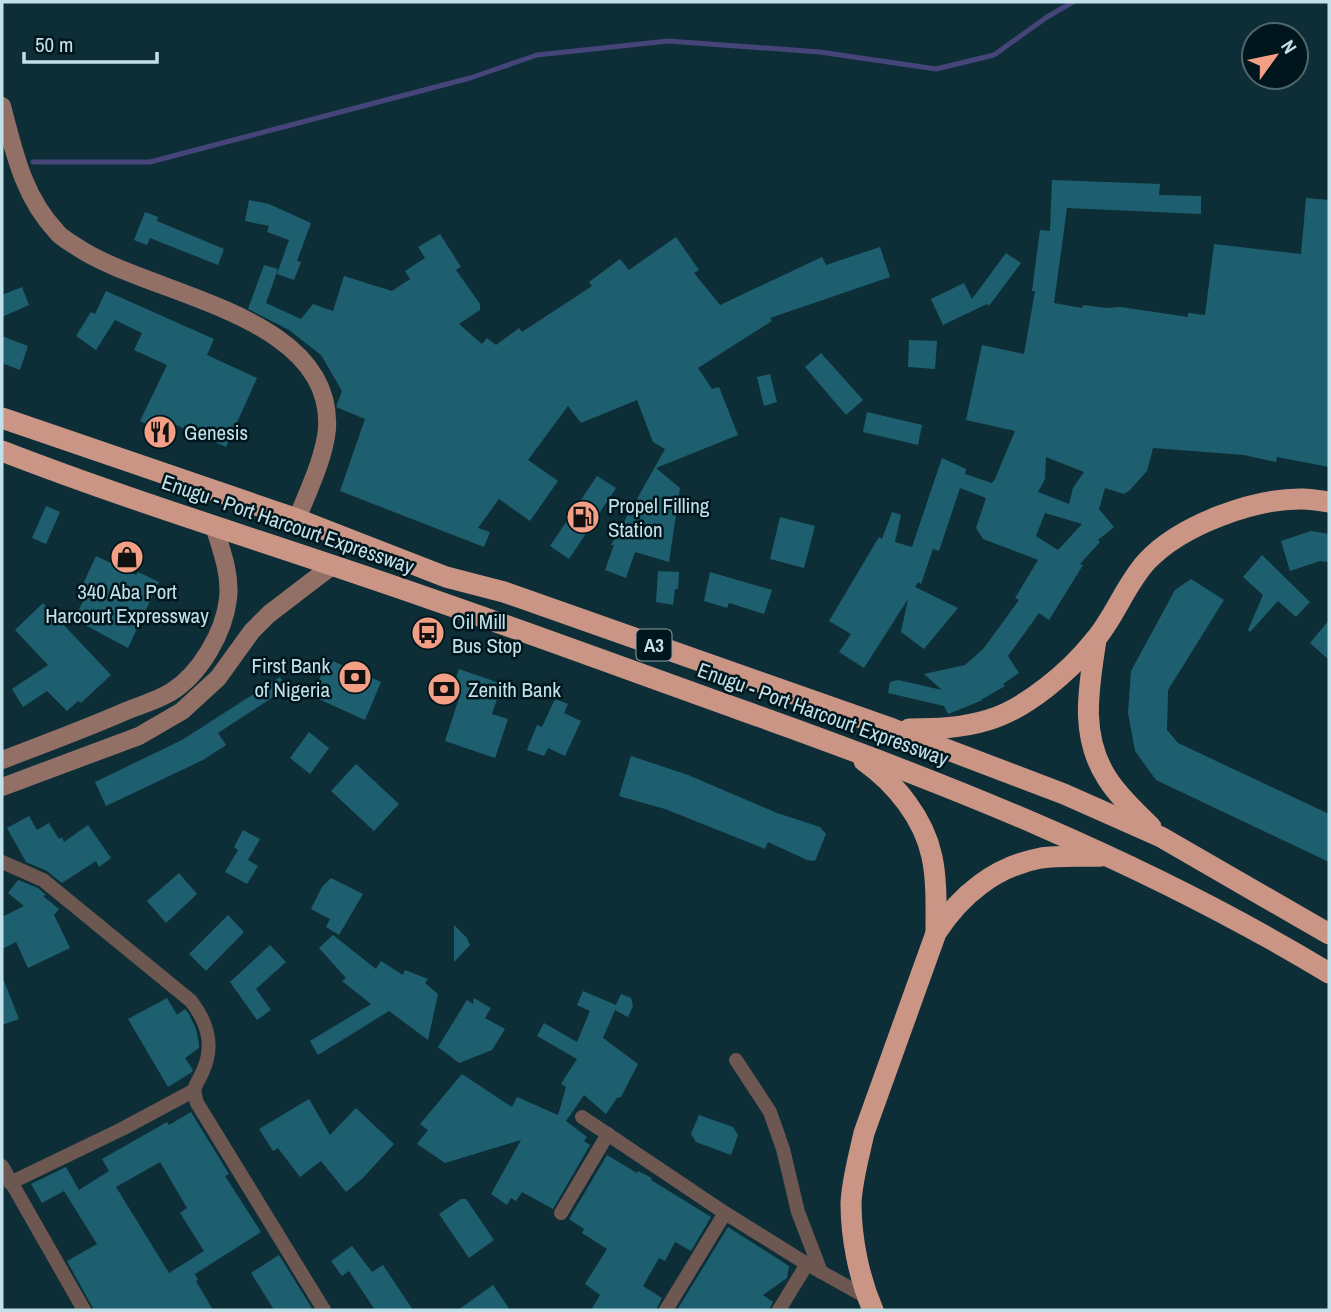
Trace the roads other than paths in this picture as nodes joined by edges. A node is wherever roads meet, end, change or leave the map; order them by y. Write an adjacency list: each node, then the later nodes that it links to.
1 (2, 106): 5 (main road)
2 (2, 418): 5 (highway, Enugu - Port Harcourt Expressway / A3)
3 (2, 451): 6 (highway, Enugu - Port Harcourt Expressway / A3)
4 (1329, 502): 8 (highway)
5 (297, 519): 9 (highway, Enugu - Port Harcourt Expressway / A3)
6 (214, 526): 7 (highway, Enugu - Port Harcourt Expressway / A3); 11 (main road)
7 (333, 565): 10 (highway, Enugu - Port Harcourt Expressway / A3); 12 (main road)
8 (1096, 640): 9 (highway); 13 (highway)
9 (893, 729): 13 (highway, Enugu - Port Harcourt Expressway / A3)
10 (846, 747): 14 (highway, Enugu - Port Harcourt Expressway / A3); 16 (highway)
11 (2, 760)
12 (2, 787)
13 (1161, 837): 17 (highway, Enugu - Port Harcourt Expressway / A3)
14 (1111, 856): 16 (highway); 18 (highway, Enugu - Port Harcourt Expressway / A3)
15 (2, 862): 20 (street)
16 (936, 933): 28 (highway)
17 (1329, 934)
18 (1329, 974)
19 (736, 1060): 27 (street)
20 (193, 1091): 24 (street); 30 (street)
21 (582, 1117): 22 (street)
22 (608, 1134): 25 (street); 26 (street)
23 (2, 1166): 24 (street)
24 (10, 1183): 29 (street)
25 (561, 1213)
26 (725, 1213): 27 (street); 31 (street)
27 (814, 1268): 28 (street); 32 (street)
28 (871, 1304)
29 (84, 1310)
30 (324, 1310)
31 (666, 1310)
32 (779, 1310)

